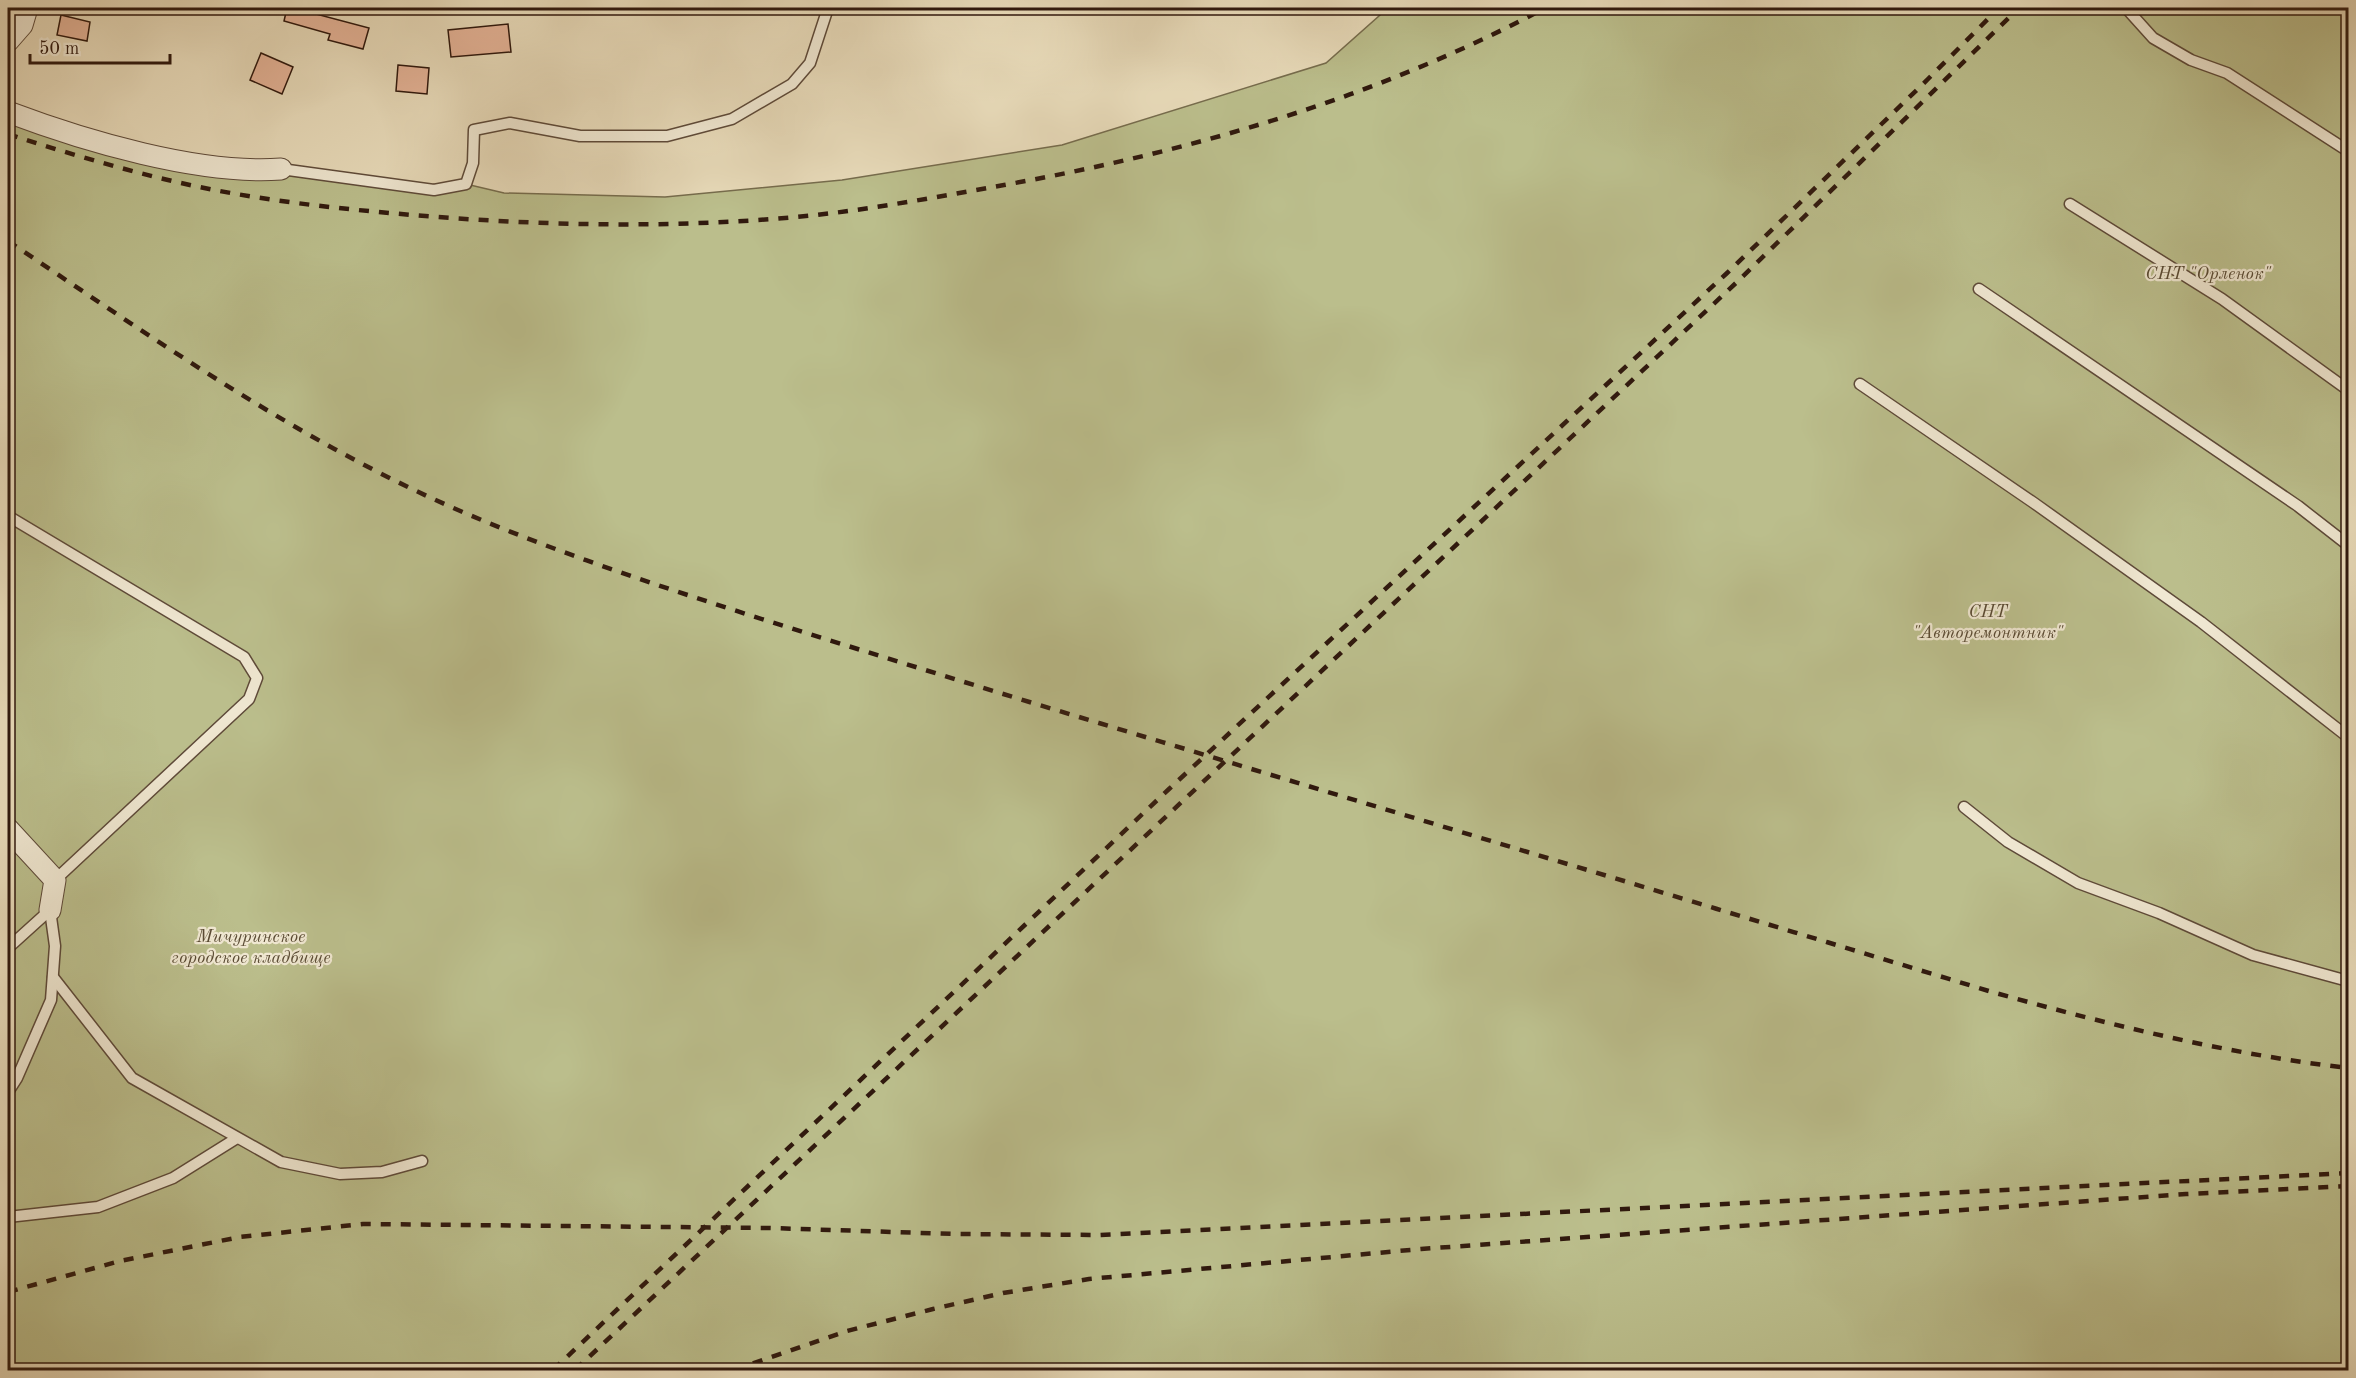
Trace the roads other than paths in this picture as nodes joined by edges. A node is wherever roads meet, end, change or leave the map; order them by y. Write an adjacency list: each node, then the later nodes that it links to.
1 (27, 8): 4 (street)
2 (828, 8): 7 (lane)
3 (2126, 8): 6 (lane)
4 (8, 41)
5 (8, 112): 7 (street)
6 (2349, 151)
7 (281, 169)
8 (2070, 204): 11 (lane)
9 (1979, 290): 13 (lane)
10 (1860, 384): 14 (lane)
11 (2349, 390)
12 (8, 516): 17 (lane)
13 (2349, 545)
14 (2349, 737)
15 (1964, 807): 21 (lane)
16 (8, 829): 17 (street)
17 (55, 880): 18 (street)
18 (50, 910): 19 (lane); 20 (lane)
19 (8, 948)
20 (53, 977): 22 (lane); 23 (lane)
21 (2349, 981)
22 (8, 1092)
23 (237, 1138): 24 (lane); 25 (lane)
24 (422, 1161)
25 (8, 1216)

